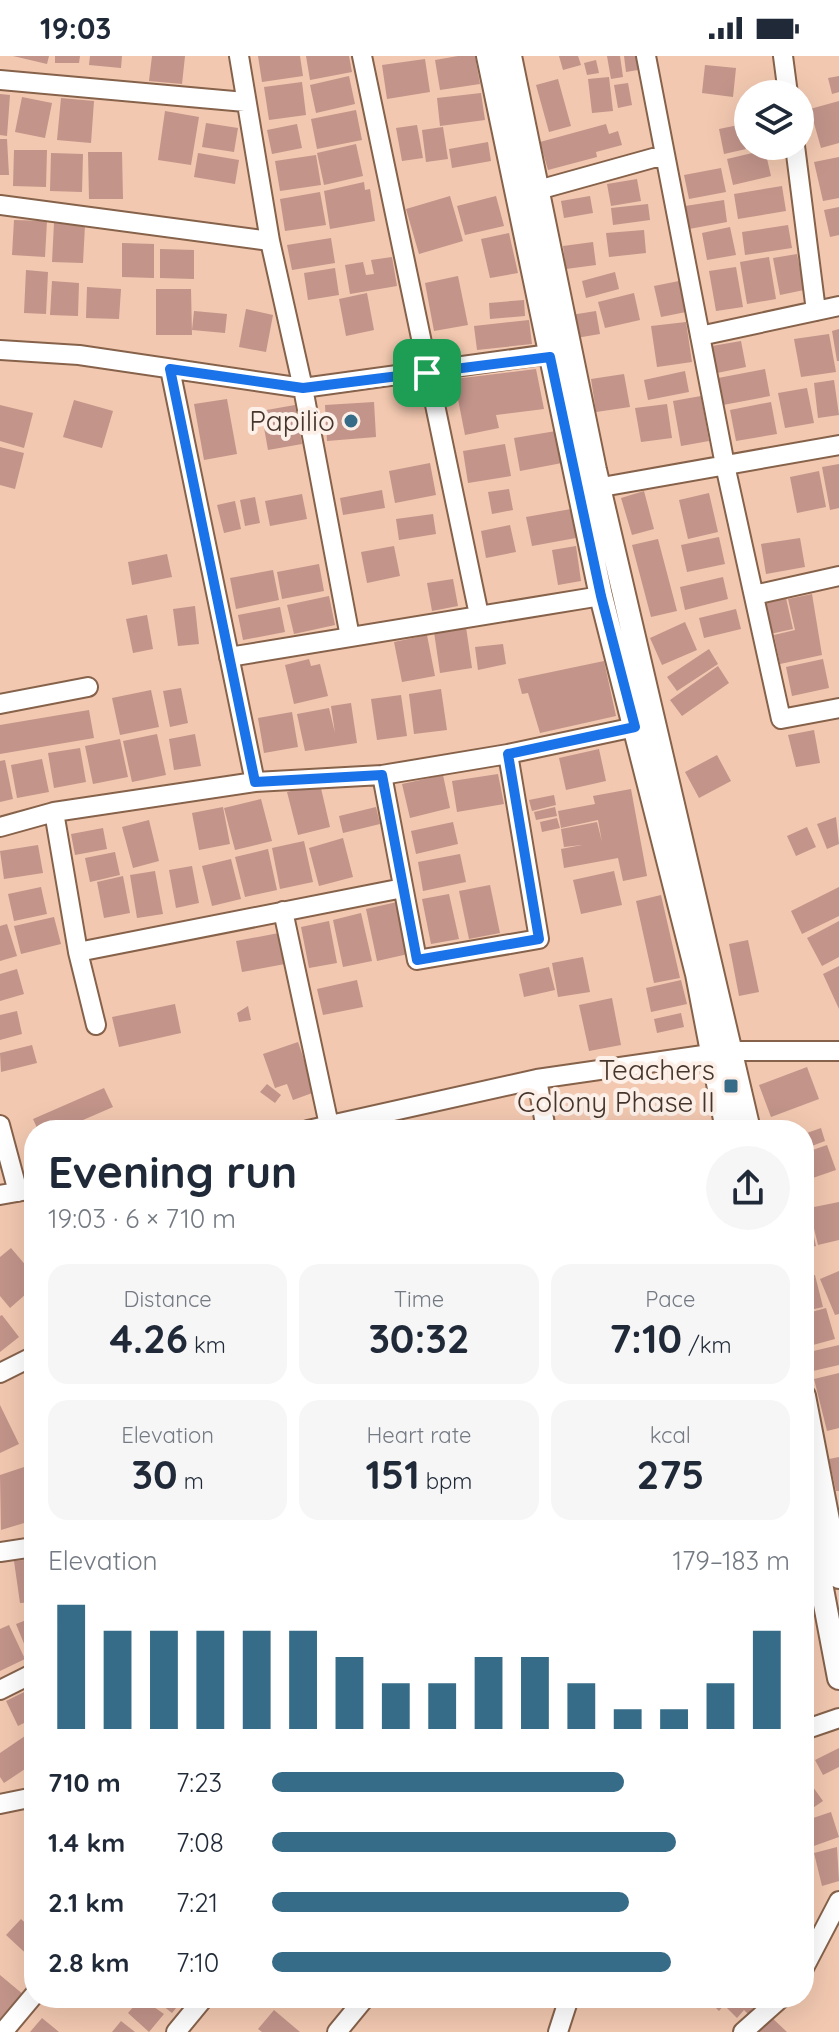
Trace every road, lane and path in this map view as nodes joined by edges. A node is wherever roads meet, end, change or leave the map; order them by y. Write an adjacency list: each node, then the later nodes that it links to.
1 (239, 56): 9 (street)
2 (362, 56): 21 (street)
3 (488, 56): 19 (street)
4 (510, 56): 12 (street)
5 (646, 56): 10 (street)
6 (783, 56): 8 (street)
7 (0, 80): 9 (street)
8 (786, 80)
9 (245, 102): 14 (street)
10 (664, 155): 12 (street); 17 (street)
11 (797, 160): 16 (street)
12 (538, 190): 19 (street)
13 (0, 205): 14 (street)
14 (270, 241): 22 (street)
15 (839, 306): 16 (street)
16 (816, 311): 17 (street)
17 (700, 336): 24 (street)
18 (0, 350): 20 (street)
19 (560, 353): 21 (street); 25 (street); 28 (street)
20 (170, 369): 22 (street); 31 (street)
21 (427, 373): 22 (street); 29 (street)
22 (303, 388): 30 (street)
23 (839, 445): 24 (street)
24 (725, 465): 25 (street); 27 (street)
25 (602, 487): 46 (street)
26 (839, 576): 27 (street)
27 (754, 595): 34 (street)
28 (601, 596): 29 (street); 35 (street)
29 (479, 615): 30 (street)
30 (350, 637): 31 (street)
31 (229, 657): 38 (street)
32 (88, 687): 33 (street)
33 (0, 704)
34 (839, 708)
35 (635, 727): 36 (street); 46 (street)
36 (508, 754): 37 (street); 41 (street)
37 (382, 775): 38 (street); 41 (street)
38 (255, 782): 39 (street)
39 (54, 812): 40 (street); 43 (street)
40 (0, 827)
41 (403, 888): 42 (street)
42 (283, 911): 43 (street); 48 (street)
43 (78, 952): 44 (street)
44 (96, 1025)
45 (839, 1051): 46 (street)
46 (721, 1053): 47 (street); 51 (street); 52 (street)
47 (537, 1079): 49 (street); 50 (street)
48 (328, 1120)
49 (352, 1120)
50 (544, 1120)
51 (726, 1120)
52 (745, 1120)
53 (0, 1125): 54 (street)
54 (17, 1192)
55 (24, 1361): 56 (street)
56 (0, 1373)
57 (814, 1448): 60 (street)
58 (24, 1548): 59 (street)
59 (0, 1552)
60 (839, 1577)
61 (814, 1599): 63 (street)
62 (24, 1678): 64 (street)
63 (839, 1678)
64 (0, 1690)
65 (839, 1718): 66 (street)
66 (814, 1727)
67 (24, 1799): 68 (street)
68 (0, 1804)
69 (839, 1901): 70 (street)
70 (814, 1949)
71 (24, 2007): 76 (street)
72 (196, 2008): 77 (street)
73 (357, 2008): 78 (street)
74 (566, 2008): 79 (street)
75 (770, 2008): 80 (street)
76 (3, 2032)
77 (176, 2032)
78 (337, 2032)
79 (558, 2032)
80 (743, 2032)

